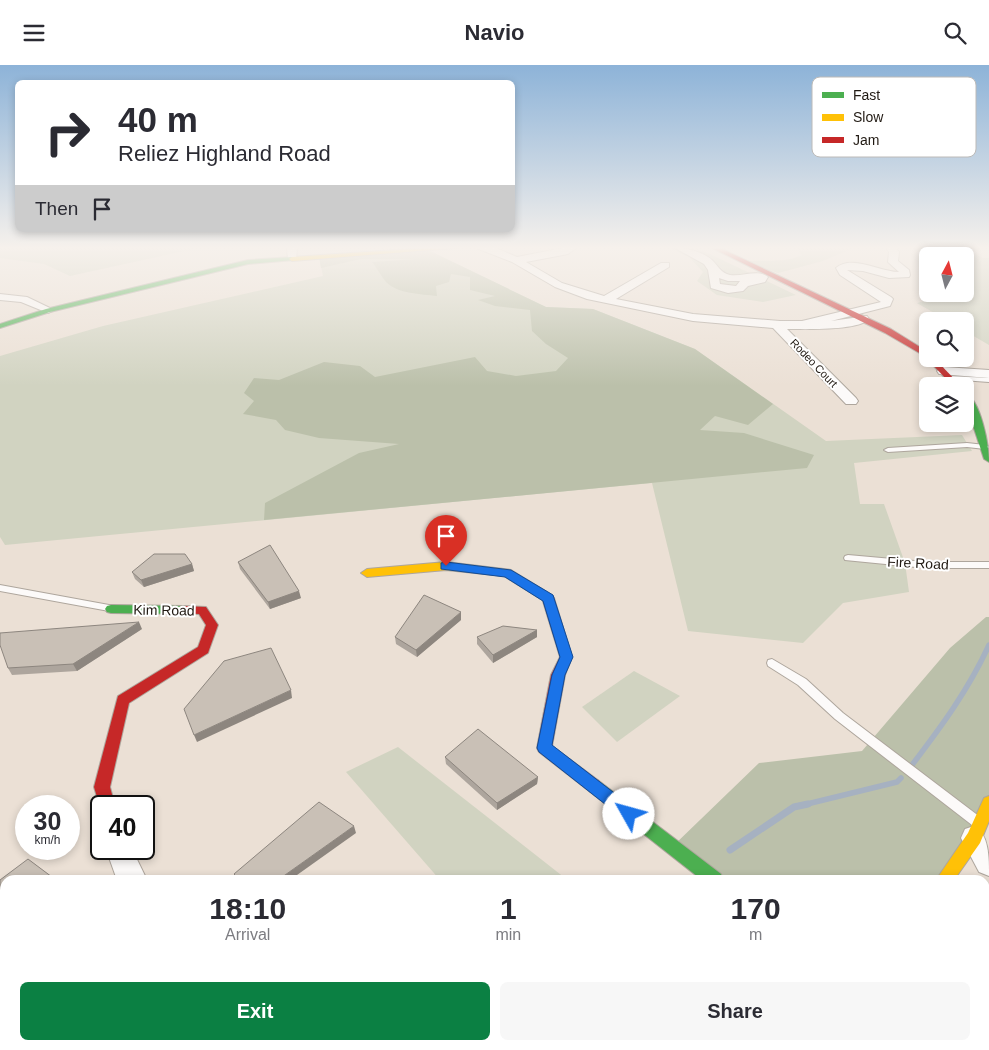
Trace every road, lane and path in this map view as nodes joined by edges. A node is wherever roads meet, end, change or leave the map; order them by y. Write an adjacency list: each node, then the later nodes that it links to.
1 (113, 294): 8 (street)
2 (584, 294): 7 (street)
3 (616, 294): 7 (street)
4 (807, 294): 9 (street)
5 (879, 294): 9 (street)
6 (0, 297): 8 (street)
7 (606, 300): 12 (street)
8 (48, 310): 13 (street)
9 (849, 313): 10 (street); 11 (street)
10 (863, 319): 11 (street); 14 (street)
11 (828, 322): 12 (street)
12 (777, 325): 21 (street, Rodeo Court)
13 (0, 326)
14 (919, 351)
15 (939, 367): 17 (street)
16 (989, 374): 18 (street)
17 (949, 377)
18 (960, 377)
19 (974, 379): 20 (lane)
20 (989, 380)
21 (851, 401)
22 (974, 411): 24 (street)
23 (888, 450): 24 (lane)
24 (988, 451)
25 (848, 558): 26 (lane, Fire Road)
26 (989, 565)
27 (367, 573): 37 (street)
28 (0, 588): 29 (lane, Kim Road)
29 (112, 609): 31 (street, Kim Road)
30 (772, 663): 33 (lane)
31 (104, 795)
32 (989, 803): 33 (street)
33 (981, 835): 35 (street); 38 (street)
34 (122, 860): 36 (street)
35 (989, 863)
36 (130, 875)
37 (709, 875)
38 (948, 875)

